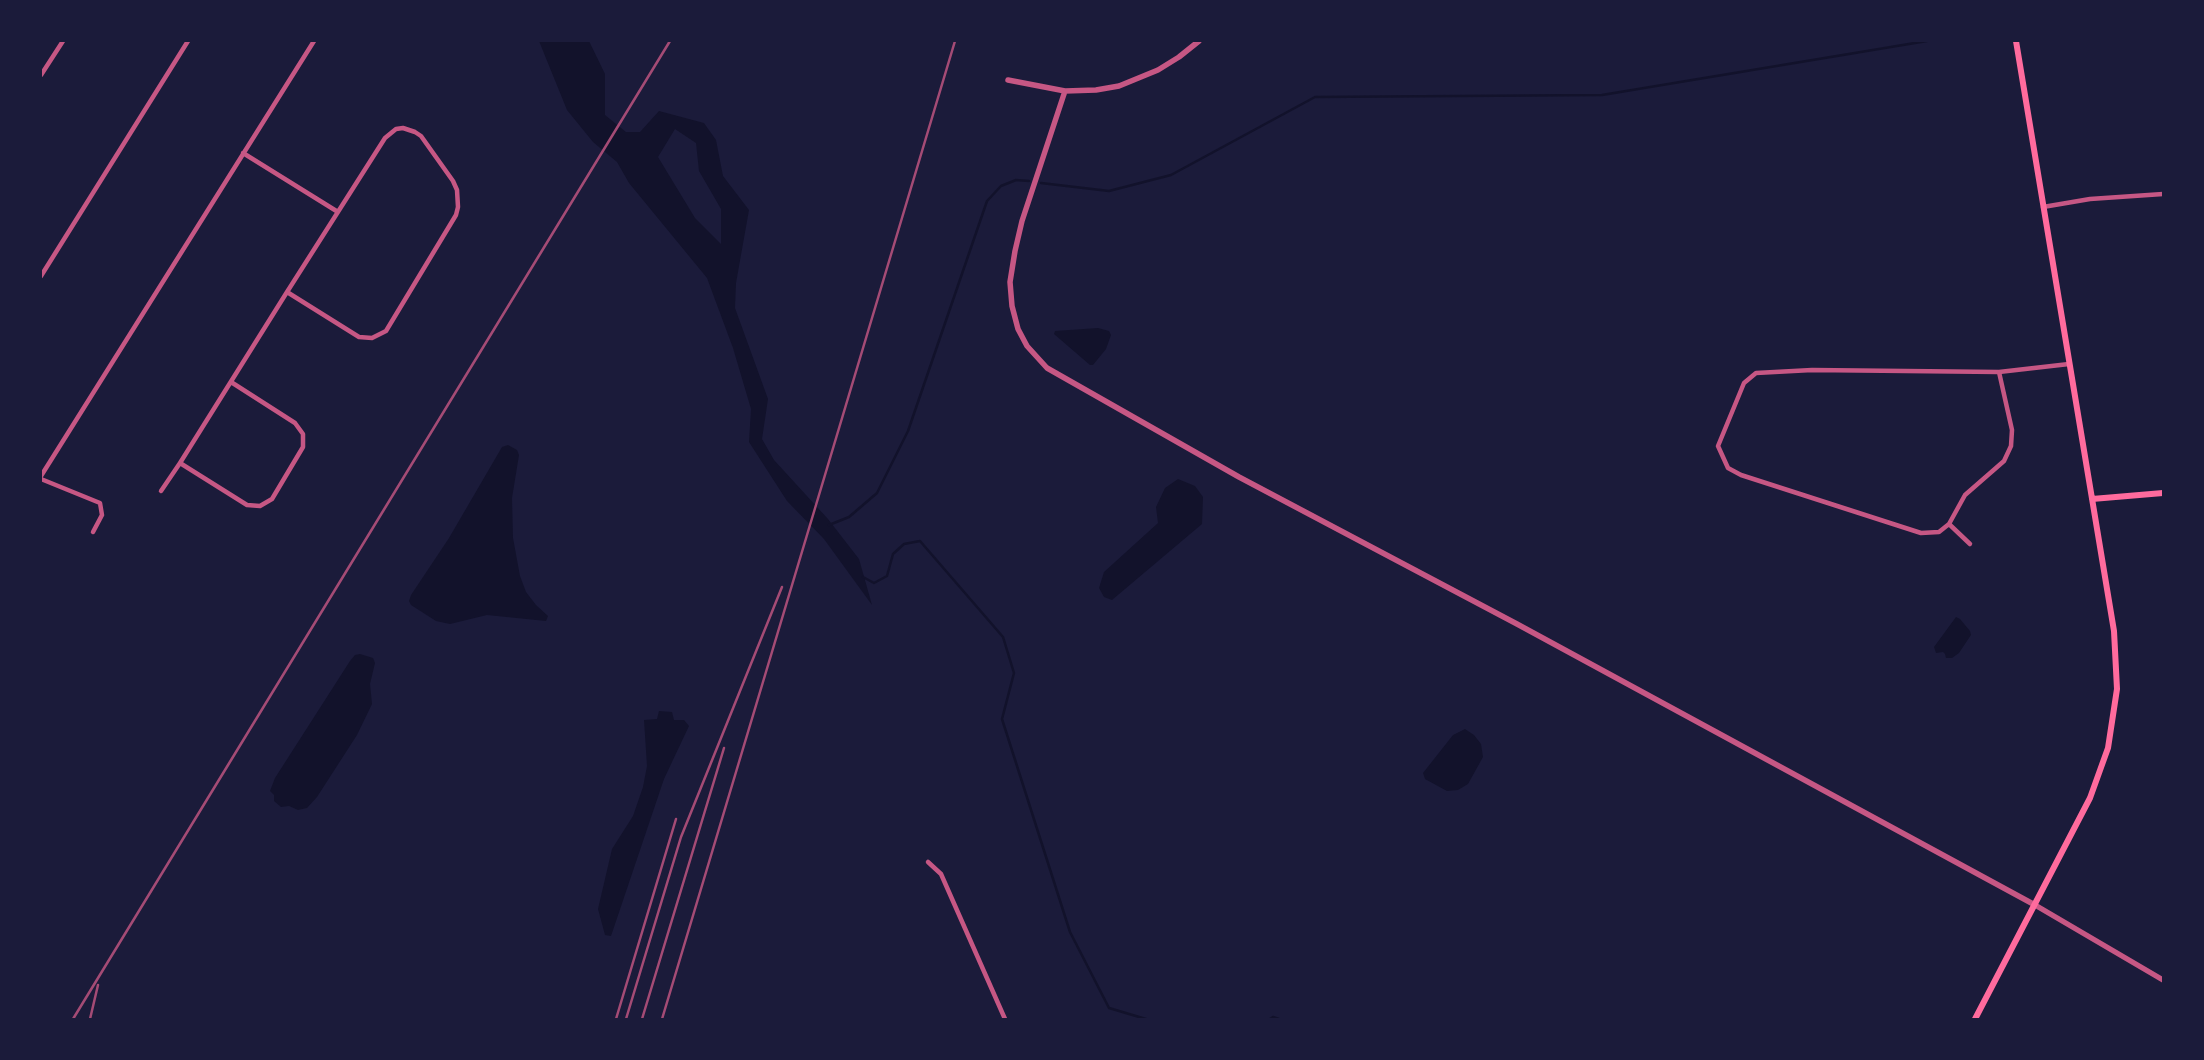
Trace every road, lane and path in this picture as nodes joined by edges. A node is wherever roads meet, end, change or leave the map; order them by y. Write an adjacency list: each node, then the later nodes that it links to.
1 (63, 41): 6 (street)
2 (188, 41): 13 (street)
3 (314, 41): 9 (street)
4 (1199, 41): 8 (street)
5 (2016, 41): 11 (main road)
6 (41, 75)
7 (1008, 80): 8 (street)
8 (1065, 91): 27 (street)
9 (244, 153): 12 (street); 19 (street)
10 (2163, 194): 11 (street)
11 (2043, 206): 15 (main road)
12 (338, 212): 14 (street); 14 (street)
13 (41, 276)
14 (287, 292): 17 (street)
15 (2069, 364): 16 (street); 22 (main road)
16 (1999, 372): 23 (street); 23 (street)
17 (231, 382): 18 (street); 18 (street)
18 (180, 463): 20 (street)
19 (41, 478): 24 (street)
20 (162, 490)
21 (2163, 493): 22 (main road)
22 (2092, 499): 27 (main road)
23 (1949, 524): 25 (street)
24 (93, 532)
25 (1970, 544)
26 (928, 862): 29 (street)
27 (2035, 905): 28 (street); 30 (main road)
28 (2163, 980)
29 (1005, 1019)
30 (1975, 1019)

